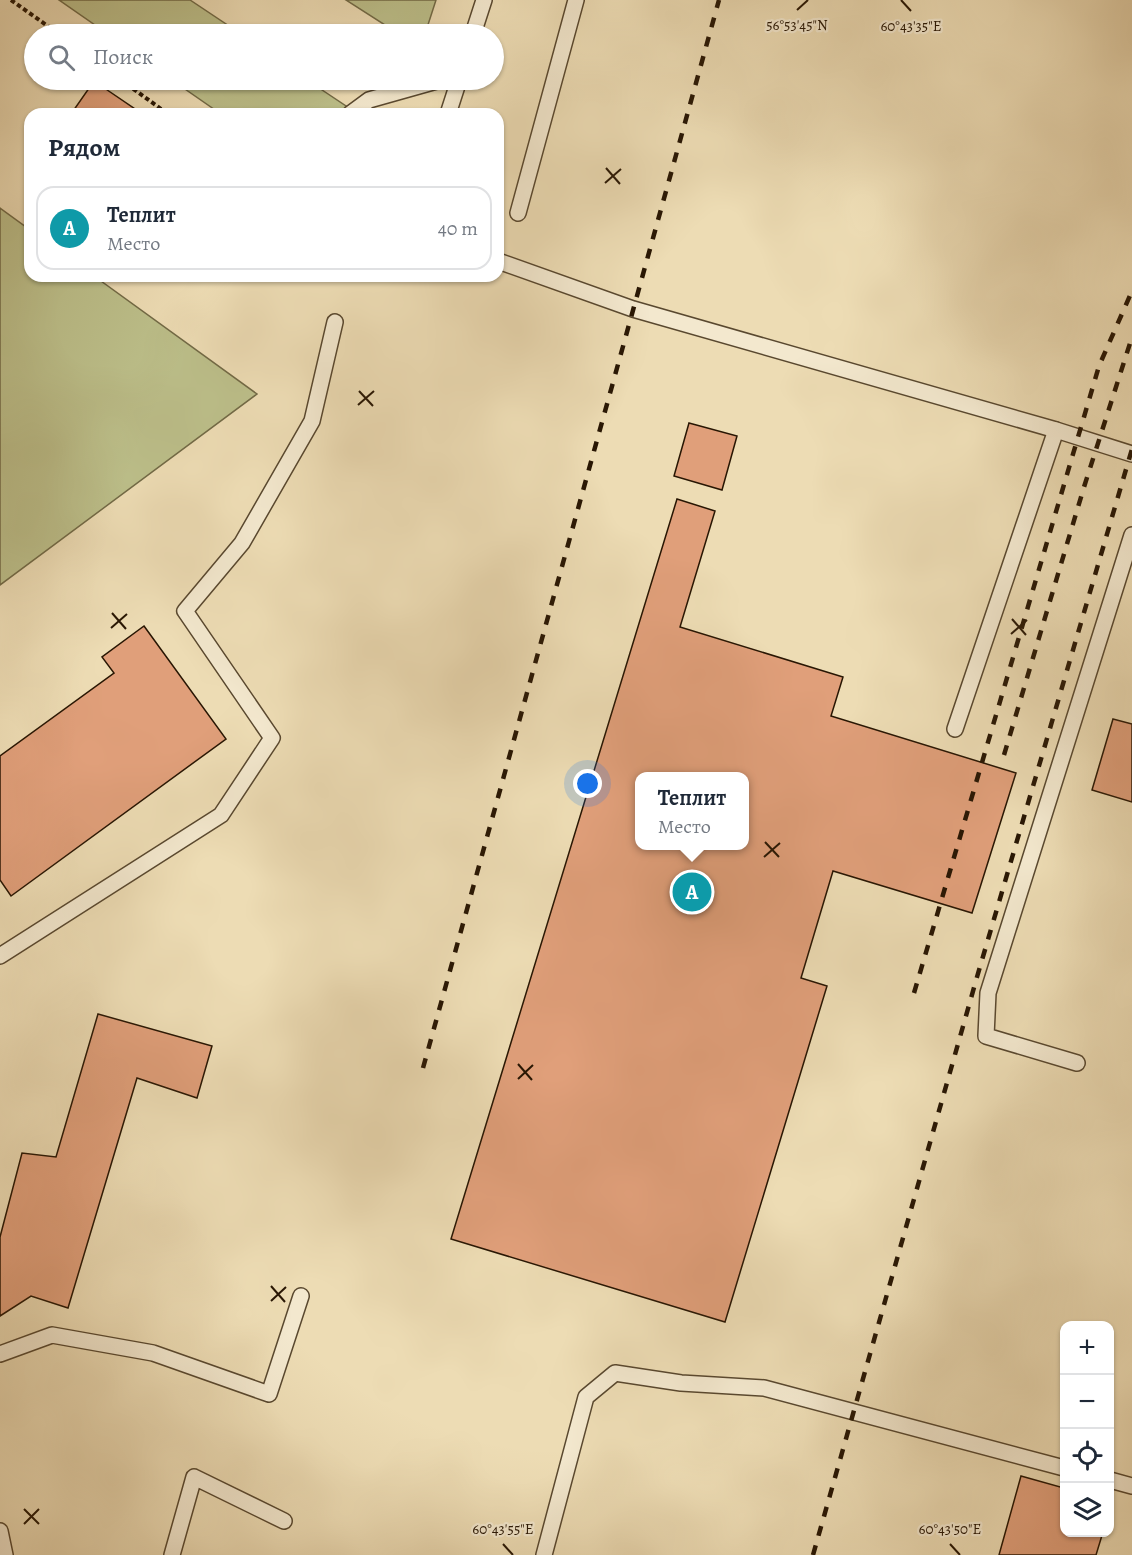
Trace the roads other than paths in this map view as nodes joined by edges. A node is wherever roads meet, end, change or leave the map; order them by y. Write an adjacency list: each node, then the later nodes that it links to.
1 (484, 0): 3 (lane)
2 (576, 0): 8 (lane)
3 (476, 24)
4 (404, 90): 6 (lane)
5 (456, 90): 7 (lane)
6 (358, 108)
7 (450, 108)
8 (518, 213)
9 (504, 263): 11 (lane)
10 (335, 322): 15 (lane)
11 (1056, 429): 12 (lane); 14 (lane)
12 (1132, 454)
13 (1132, 535): 16 (lane)
14 (955, 729)
15 (0, 956)
16 (1077, 1063)
17 (301, 1296): 18 (lane)
18 (0, 1354)
19 (1060, 1467): 26 (lane)
20 (1114, 1481): 21 (lane)
21 (1132, 1486)
22 (284, 1521): 25 (lane)
23 (0, 1531): 24 (lane)
24 (5, 1555)
25 (172, 1555)
26 (544, 1555)

